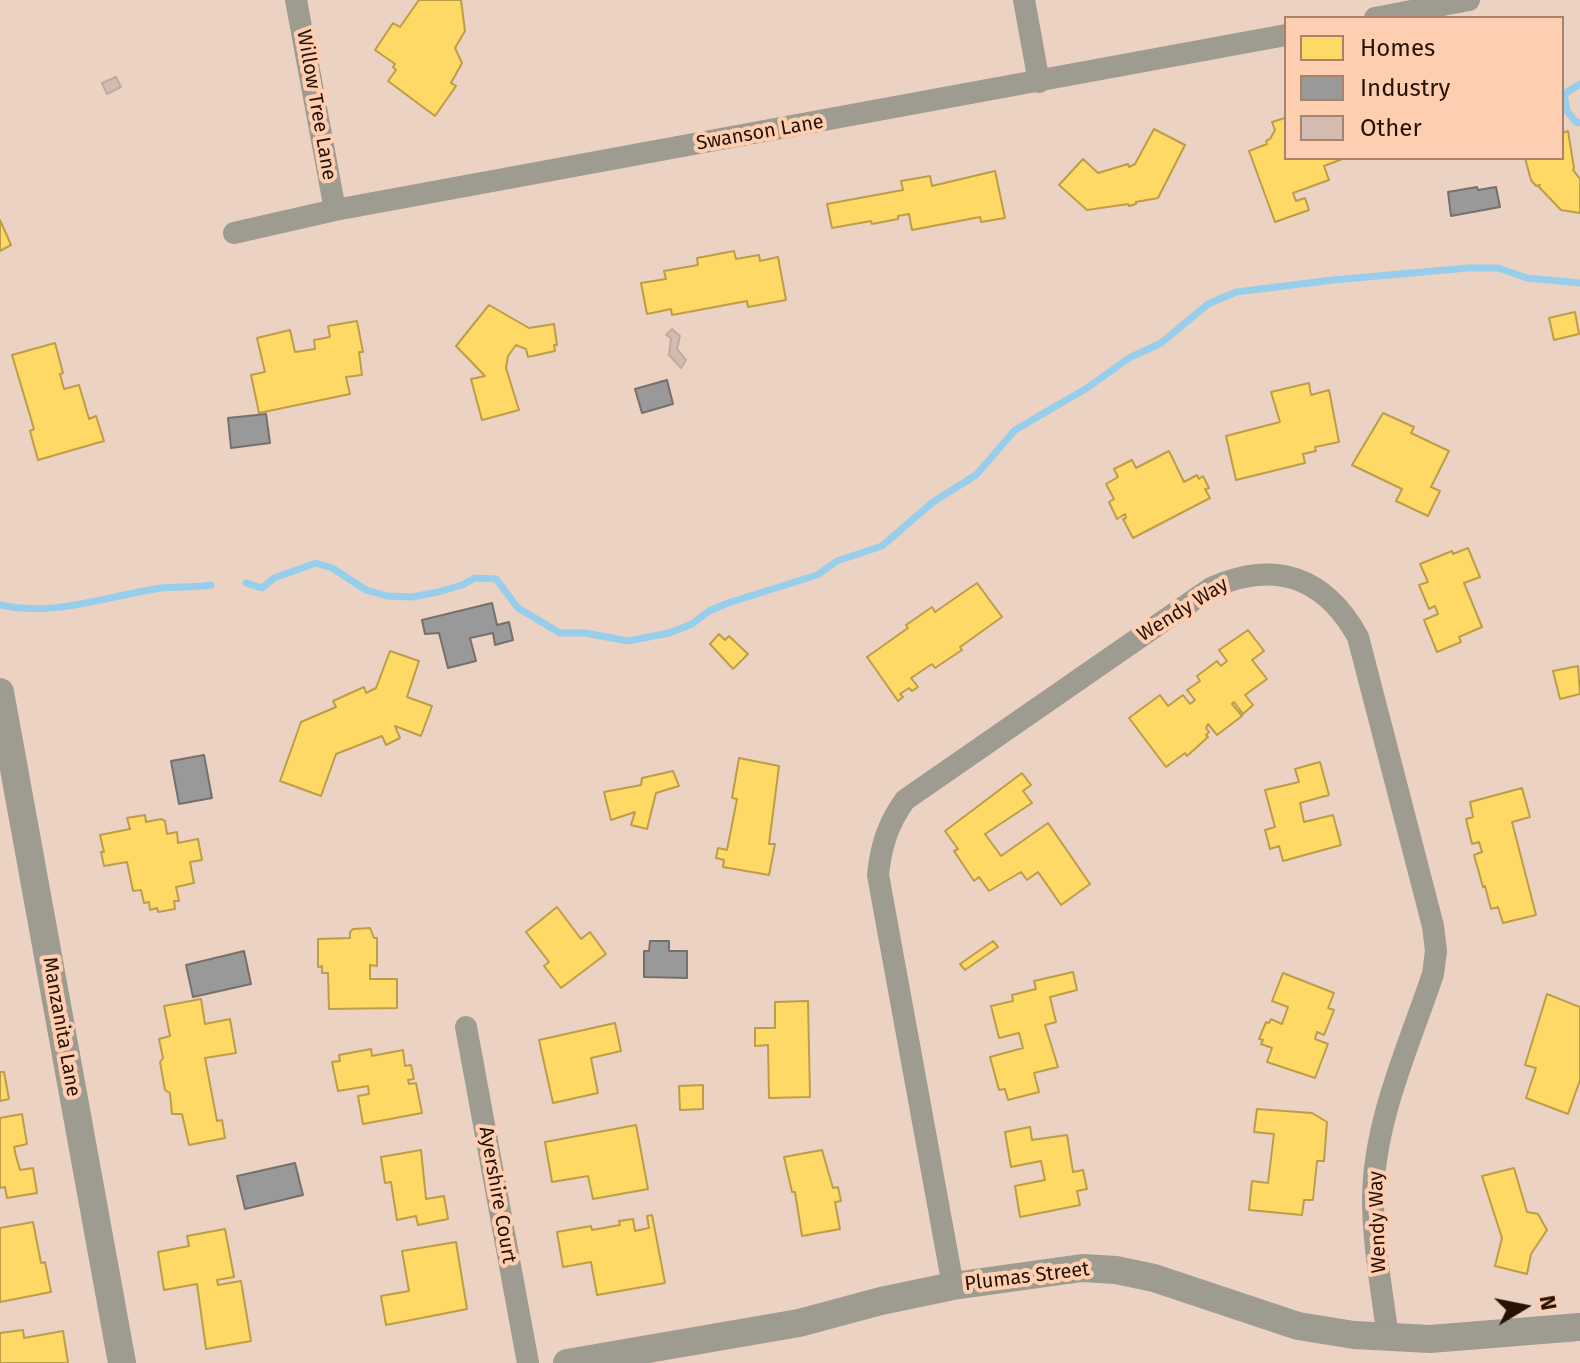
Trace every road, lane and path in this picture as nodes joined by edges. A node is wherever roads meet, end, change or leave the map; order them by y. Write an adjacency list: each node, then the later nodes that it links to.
1 (296, 0): 7 (street, Willow Tree Lane)
2 (1024, 0): 6 (street)
3 (1469, 0): 4 (street)
4 (1385, 16)
5 (1284, 35): 6 (street, Swanson Lane)
6 (1039, 82): 7 (street, Swanson Lane)
7 (335, 210): 8 (street, Swanson Lane)
8 (234, 233)
9 (0, 692): 14 (street, Manzanita Lane)
10 (466, 1027): 15 (street, Ayershire Court)
11 (953, 1286): 13 (street, Plumas Street); 13 (street, Wendy Way); 16 (street, Plumas Street)
12 (1580, 1327): 13 (street, Plumas Street)
13 (1388, 1338)
14 (122, 1363)
15 (528, 1363)
16 (567, 1363)

